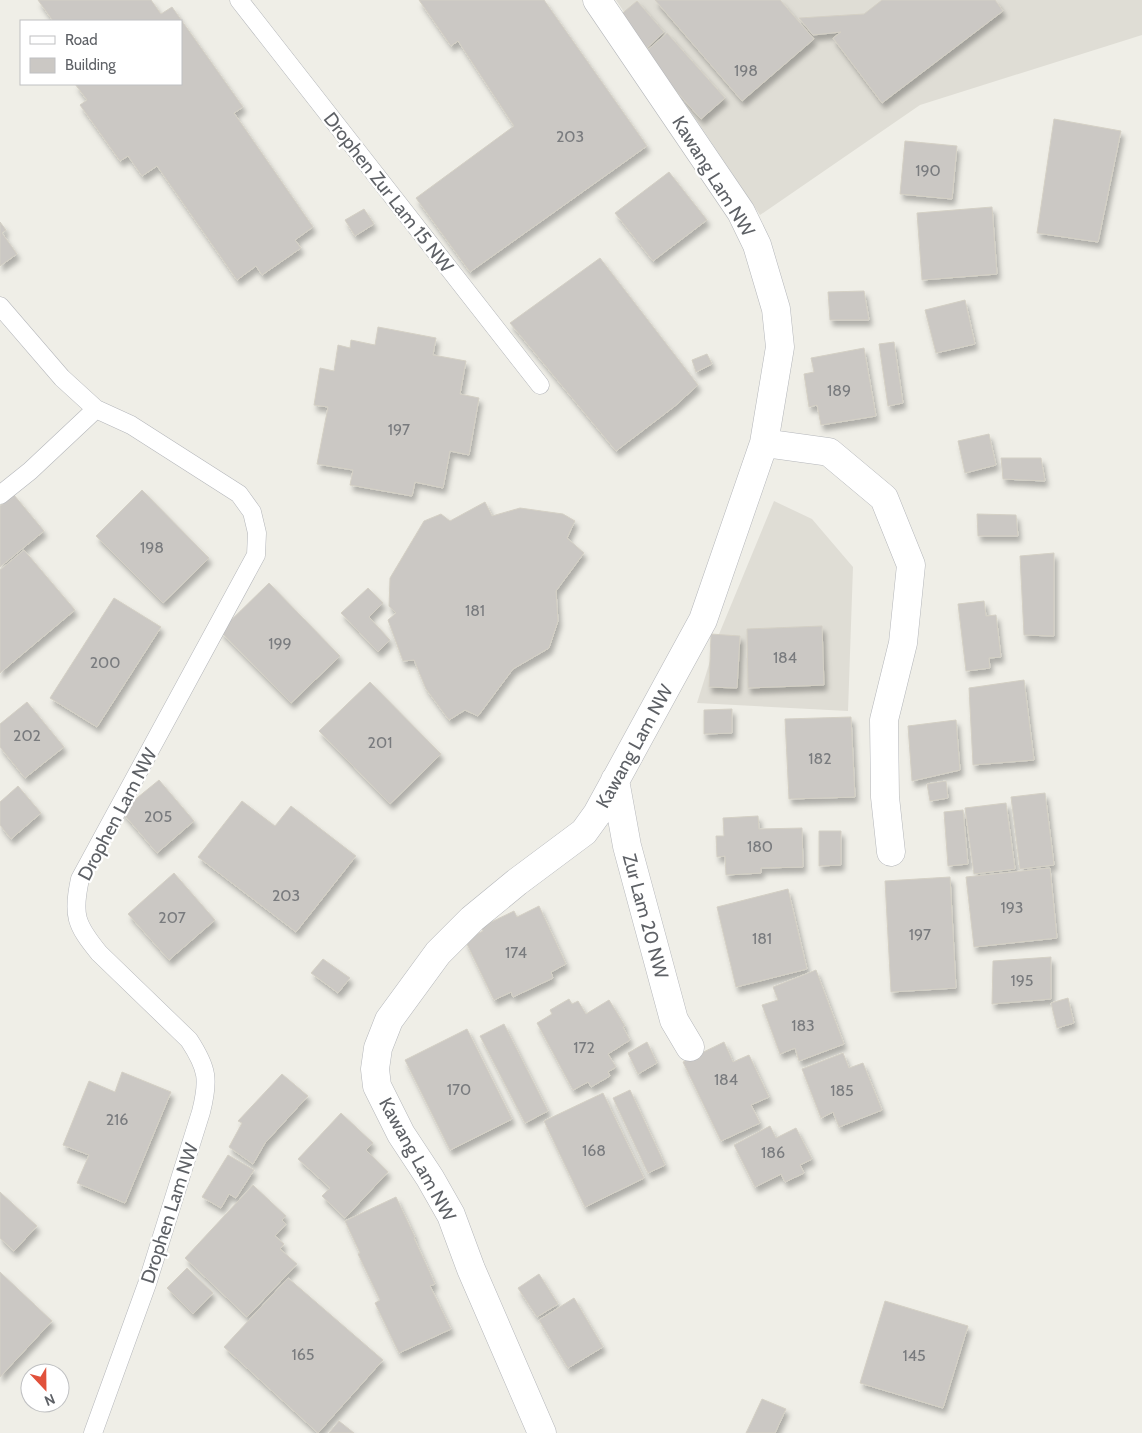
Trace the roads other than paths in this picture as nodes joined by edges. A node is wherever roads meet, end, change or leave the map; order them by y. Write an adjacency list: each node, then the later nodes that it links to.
1 (239, 0): 4 (lane, Drophen Zur Lam 15 NW)
2 (597, 0): 6 (street, Kawang Lam NW)
3 (0, 306): 5 (lane, Drophen Lam NW)
4 (540, 385)
5 (96, 409): 7 (lane); 11 (lane, Drophen Lam NW)
6 (764, 443): 8 (street, Kawang Lam NW); 9 (street)
7 (0, 495)
8 (615, 780): 10 (street, Zur Lam 20 NW); 12 (street, Kawang Lam NW)
9 (891, 852)
10 (690, 1047)
11 (93, 1433)
12 (542, 1433)

